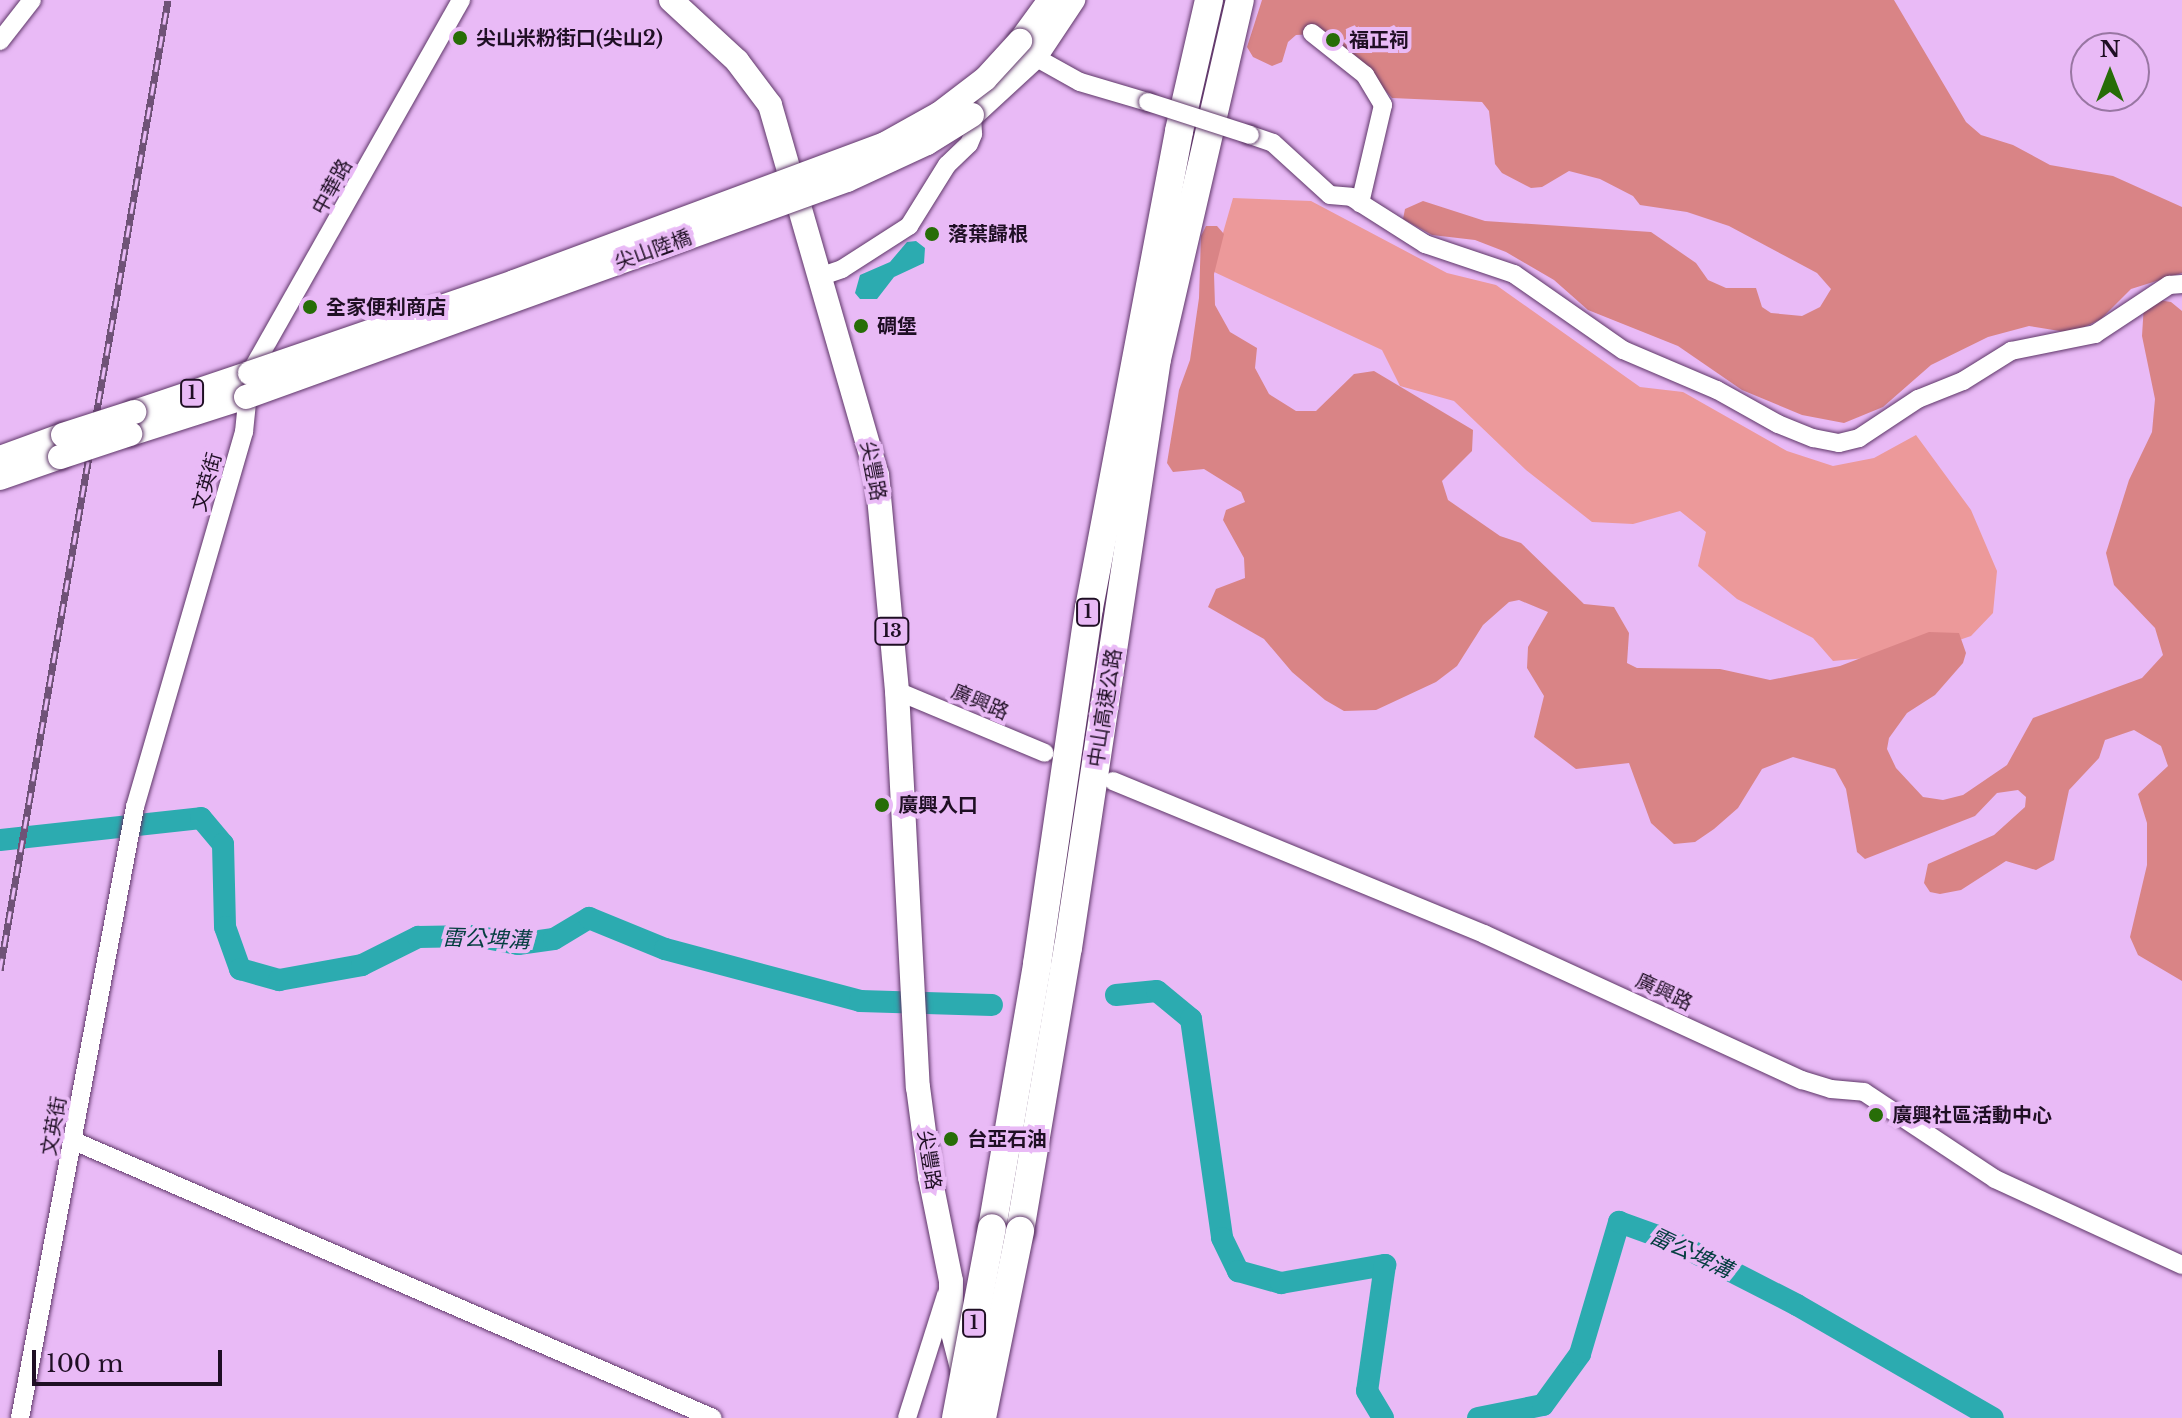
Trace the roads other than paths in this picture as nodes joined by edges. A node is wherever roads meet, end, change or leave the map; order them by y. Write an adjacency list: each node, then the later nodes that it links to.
1 (32, 0): 9 (street)
2 (461, 0): 15 (street, 中華路)
3 (671, 0): 13 (main road, 尖豐路 / 13)
4 (1050, 0): 10 (main road, 1)
5 (1073, 0): 10 (main road, 1)
6 (1209, 0): 23 (highway, 中山高速公路 / 1)
7 (1240, 0): 23 (highway, 中山高速公路 / 1)
8 (1312, 33): 12 (street)
9 (0, 41)
10 (1027, 49): 11 (main road, 尖山陸橋 / 1); 12 (street, bridge); 15 (main road, 尖山陸橋 / 1, bridge)
11 (972, 115): 13 (street); 15 (main road, 尖山陸橋 / 1, bridge)
12 (1360, 203): 14 (street)
13 (819, 277): 19 (main road, 尖豐路 / 13)
14 (2182, 284)
15 (248, 385): 16 (main road, 1, bridge); 22 (street, 文英街)
16 (62, 446): 17 (main road, 1); 18 (main road, 1)
17 (0, 458)
18 (0, 478)
19 (897, 691): 20 (street, 廣興路); 25 (main road, 尖豐路 / 13)
20 (1045, 753)
21 (1113, 781): 24 (street, 廣興路)
22 (74, 1141): 26 (street, 文英街); 27 (street)
23 (1006, 1229): 29 (highway, 中山高速公路 / 1, bridge); 31 (highway, 中山高速公路 / 1, bridge)
24 (2182, 1265)
25 (951, 1281): 28 (street); 30 (main road, 尖豐路 / 13); 32 (main road, 尖豐路)
26 (20, 1418)
27 (713, 1418)
28 (907, 1418)
29 (956, 1418)
30 (975, 1418)
31 (982, 1418)
32 (992, 1418)

